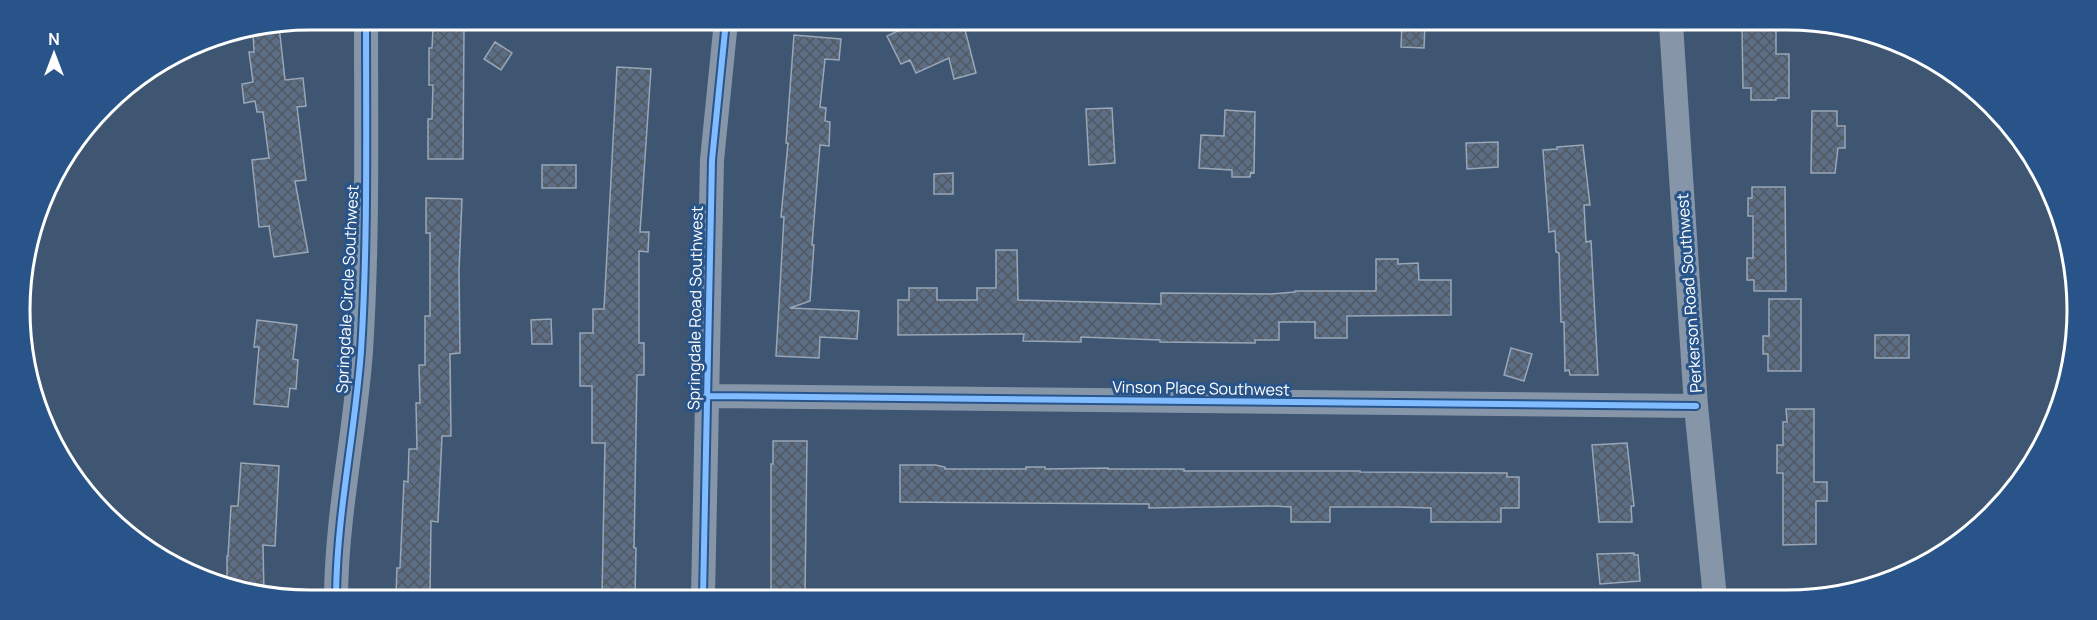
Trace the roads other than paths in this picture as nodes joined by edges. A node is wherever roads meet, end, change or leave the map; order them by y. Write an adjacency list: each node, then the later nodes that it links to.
1 (366, 30): 6 (street, Springdale Circle Southwest)
2 (725, 30): 4 (street, Springdale Road Southwest)
3 (1671, 30): 5 (street, Perkerson Road Southwest)
4 (706, 396): 5 (street, Vinson Place Southwest); 7 (street, Springdale Road Southwest)
5 (1696, 406): 8 (street, Perkerson Road Southwest)
6 (336, 590)
7 (703, 590)
8 (1714, 590)

